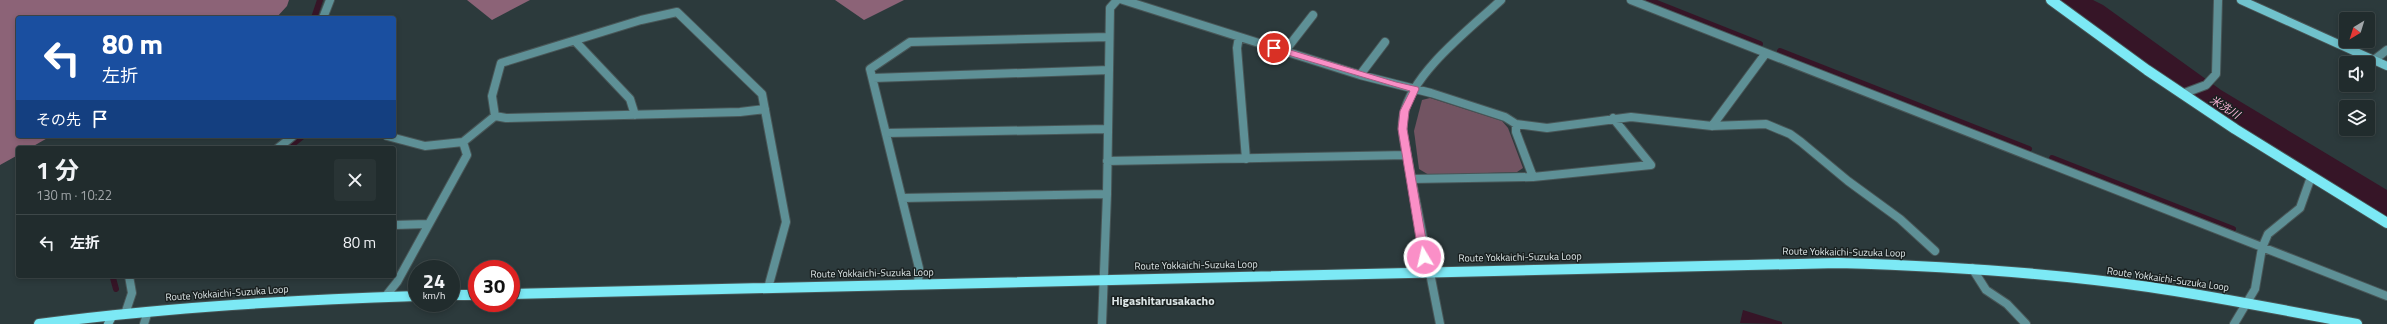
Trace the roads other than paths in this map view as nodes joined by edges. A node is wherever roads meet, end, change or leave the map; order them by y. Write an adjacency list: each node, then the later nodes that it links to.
1 (330, 0): 10 (street)
2 (1117, 0): 12 (street)
3 (1123, 0): 11 (street)
4 (1501, 0): 25 (street)
5 (1631, 0): 17 (street)
6 (2051, 0): 26 (main road)
7 (2218, 0): 26 (street)
8 (2241, 0): 18 (street)
9 (1313, 15): 16 (street)
10 (324, 16)
11 (1240, 37): 16 (street); 40 (street)
12 (1109, 38): 22 (street); 24 (street)
13 (575, 41): 27 (street); 28 (street); 29 (street)
14 (1384, 42): 23 (street)
15 (2387, 50): 19 (street)
16 (1285, 51): 23 (street)
17 (1766, 53): 32 (street); 50 (street)
18 (2365, 56)
19 (2375, 59)
20 (2375, 60): 21 (street)
21 (2387, 66)
22 (1109, 70): 24 (street); 33 (street)
23 (1360, 75): 25 (street)
24 (873, 78): 34 (street)
25 (1415, 89): 31 (street); 39 (street)
26 (2186, 93): 43 (main road)
27 (765, 109): 28 (street); 57 (street)
28 (635, 115): 29 (street)
29 (495, 116): 37 (street)
30 (1613, 118): 31 (street); 32 (street); 42 (street)
31 (1516, 124): 42 (street)
32 (1712, 126): 51 (street)
33 (1108, 129): 34 (street); 41 (street)
34 (886, 133): 46 (street)
35 (290, 138): 38 (street)
36 (393, 138): 37 (street)
37 (463, 142): 48 (street)
38 (280, 146)
39 (1407, 156): 40 (street); 44 (street)
40 (1246, 159): 41 (street)
41 (1107, 161): 45 (street)
42 (1533, 177): 44 (street)
43 (2311, 177): 47 (main road); 50 (street)
44 (1411, 179): 53 (street)
45 (1107, 194): 46 (street); 55 (street)
46 (902, 198): 56 (street)
47 (2387, 223)
48 (428, 224): 49 (street); 61 (street)
49 (396, 225)
50 (2262, 248): 60 (street); 62 (street)
51 (1935, 251)
52 (1972, 268): 53 (main road, Route Yokkaichi-Suzuka Loop); 62 (main road, Route Yokkaichi-Suzuka Loop); 69 (street)
53 (1427, 271): 55 (main road, Route Yokkaichi-Suzuka Loop); 68 (street)
54 (129, 278): 64 (street)
55 (1103, 279): 56 (main road, Route Yokkaichi-Suzuka Loop); 67 (street)
56 (918, 284): 57 (main road, Route Yokkaichi-Suzuka Loop)
57 (768, 288): 58 (main road, Route Yokkaichi-Suzuka Loop)
58 (520, 294)
59 (408, 296): 61 (main road, Route Yokkaichi-Suzuka Loop)
60 (2387, 296)
61 (386, 297): 63 (main road, Route Yokkaichi-Suzuka Loop)
62 (2245, 303): 70 (street); 71 (main road, Route Yokkaichi-Suzuka Loop)
63 (148, 311): 64 (main road, Route Yokkaichi-Suzuka Loop); 66 (street)
64 (115, 317): 65 (main road, Route Yokkaichi-Suzuka Loop)
65 (39, 324)
66 (144, 324)
67 (1102, 324)
68 (1440, 324)
69 (2026, 324)
70 (2234, 324)
71 (2357, 324)

